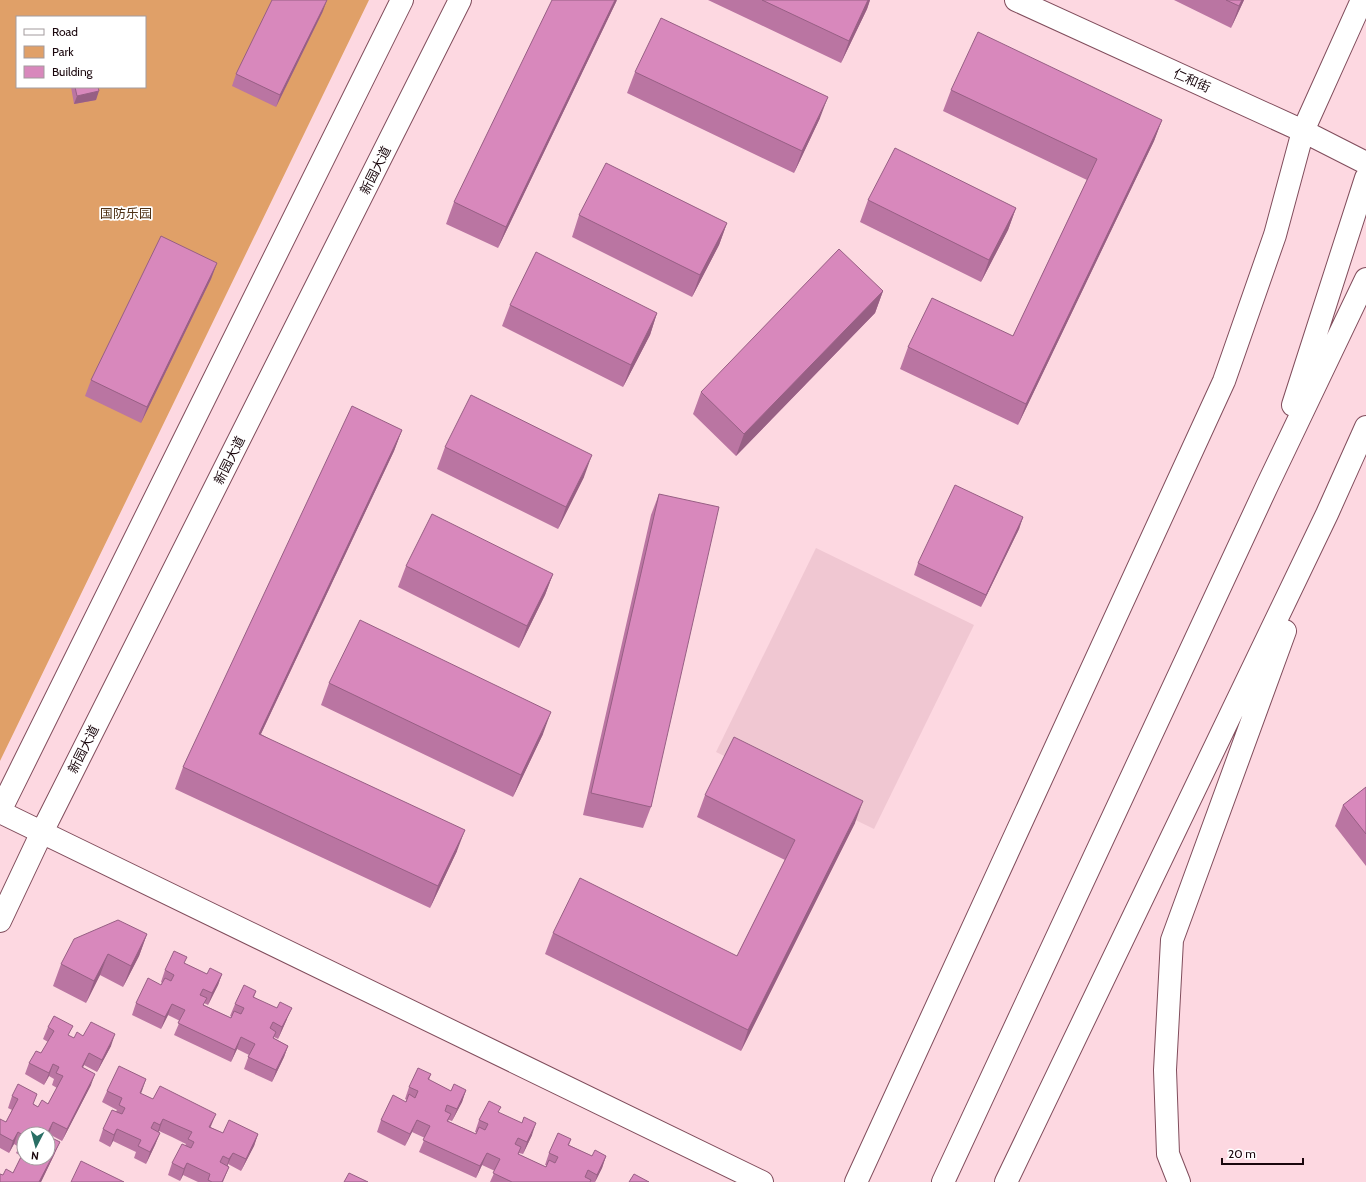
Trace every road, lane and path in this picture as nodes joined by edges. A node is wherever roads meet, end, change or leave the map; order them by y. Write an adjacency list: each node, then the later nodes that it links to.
1 (402, 0): 12 (main road)
2 (460, 0): 13 (main road, 新园大道)
3 (1016, 0): 5 (main road, 仁和街)
4 (1362, 0): 5 (main road)
5 (1303, 131): 6 (main road, 仁和街); 16 (main road)
6 (1366, 162)
7 (1366, 178): 10 (main road)
8 (1366, 279): 10 (main road)
9 (1366, 427): 11 (main road)
10 (1267, 486): 17 (main road)
11 (1327, 514): 18 (main road); 19 (main road)
12 (0, 811): 13 (main road)
13 (42, 832): 14 (main road, 新园大道); 15 (main road)
14 (0, 920)
15 (762, 1182)
16 (856, 1182)
17 (943, 1182)
18 (1006, 1182)
19 (1179, 1182)

